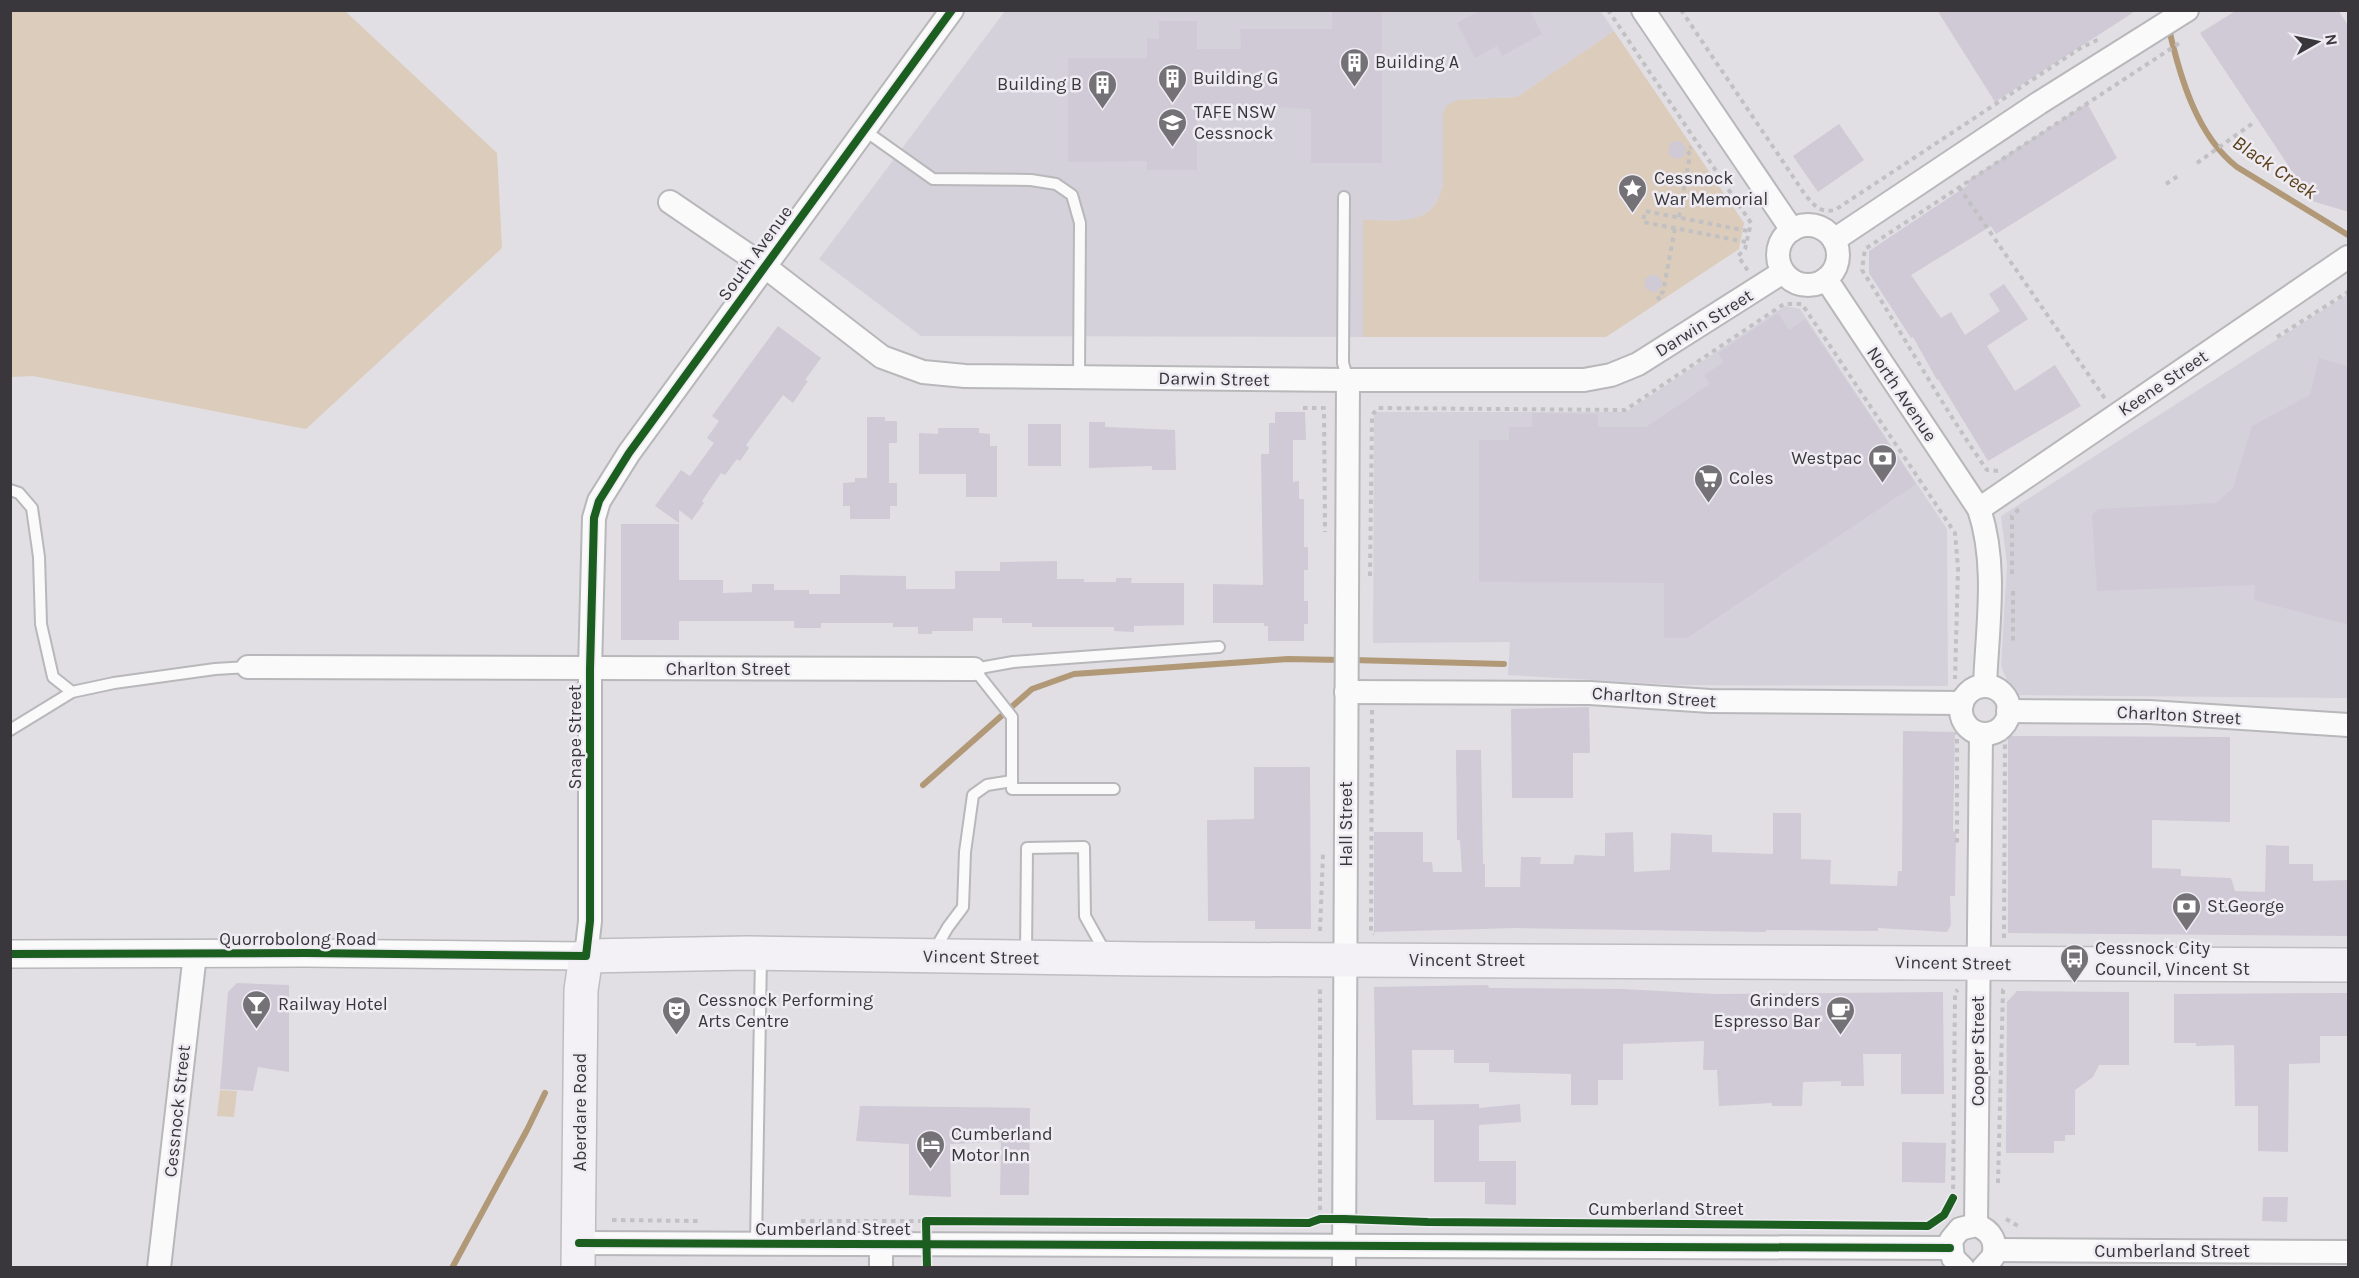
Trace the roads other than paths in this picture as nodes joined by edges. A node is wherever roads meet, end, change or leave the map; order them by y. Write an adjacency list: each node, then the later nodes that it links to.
1 (952, 10): 4 (street, South Avenue)
2 (1643, 10): 7 (street)
3 (2187, 10): 8 (street)
4 (864, 130): 10 (street, South Avenue); 13 (lane)
5 (1344, 197): 14 (lane)
6 (670, 201): 10 (street, Darwin Street)
7 (1791, 230): 8 (street); 11 (street)
8 (1834, 240): 12 (street)
9 (2349, 257): 16 (street, Keene Street)
10 (764, 266): 13 (street, Darwin Street); 17 (street, South Avenue)
11 (1783, 272): 12 (street); 14 (street, Darwin Street)
12 (1826, 279): 16 (street, North Avenue)
13 (1079, 377): 14 (street, Darwin Street)
14 (1348, 380): 24 (street, Hall Street)
15 (10, 490): 23 (lane)
16 (1979, 509): 22 (street)
17 (594, 518): 20 (street, Snape Street)
18 (1219, 647): 21 (lane)
19 (248, 668): 20 (street, Charlton Street); 23 (lane)
20 (590, 669): 21 (street, Charlton Street); 35 (street, Snape Street)
21 (974, 669): 30 (lane)
22 (1985, 686): 25 (street); 26 (street)
23 (72, 692): 28 (lane)
24 (1346, 692): 25 (street, Charlton Street); 39 (street, Hall Street)
25 (1960, 713): 29 (street)
26 (2007, 722): 27 (street, Charlton Street); 29 (street)
27 (2349, 725)
28 (10, 730)
29 (1981, 734): 40 (street, Cooper Street)
30 (1012, 781): 31 (lane); 36 (lane)
31 (1113, 789)
32 (761, 953): 35 (main road, Vincent Street); 36 (main road, Vincent Street); 43 (lane)
33 (10, 954): 34 (street, Quorrobolong Road)
34 (195, 954): 35 (street, Quorrobolong Road); 50 (street, Cessnock Street)
35 (586, 956): 47 (main road, Aberdare Road)
36 (931, 956): 37 (main road, Vincent Street)
37 (1026, 957): 38 (main road, Vincent Street); 38 (lane)
38 (1108, 958): 39 (main road, Vincent Street)
39 (1346, 960): 40 (main road, Vincent Street); 48 (street, Hall Street)
40 (1978, 963): 41 (main road, Vincent Street); 42 (street, Cooper Street)
41 (2349, 964)
42 (1976, 1225): 45 (street); 49 (street)
43 (756, 1243): 44 (street, Cumberland Street); 47 (street, Cumberland Street)
44 (881, 1244): 48 (street, Cumberland Street); 51 (street)
45 (1950, 1248): 48 (street, Cumberland Street); 52 (street)
46 (2349, 1251): 49 (street, Cumberland Street)
47 (579, 1255)
48 (1344, 1257)
49 (1989, 1259)
50 (159, 1268)
51 (881, 1268)
52 (1963, 1268)

